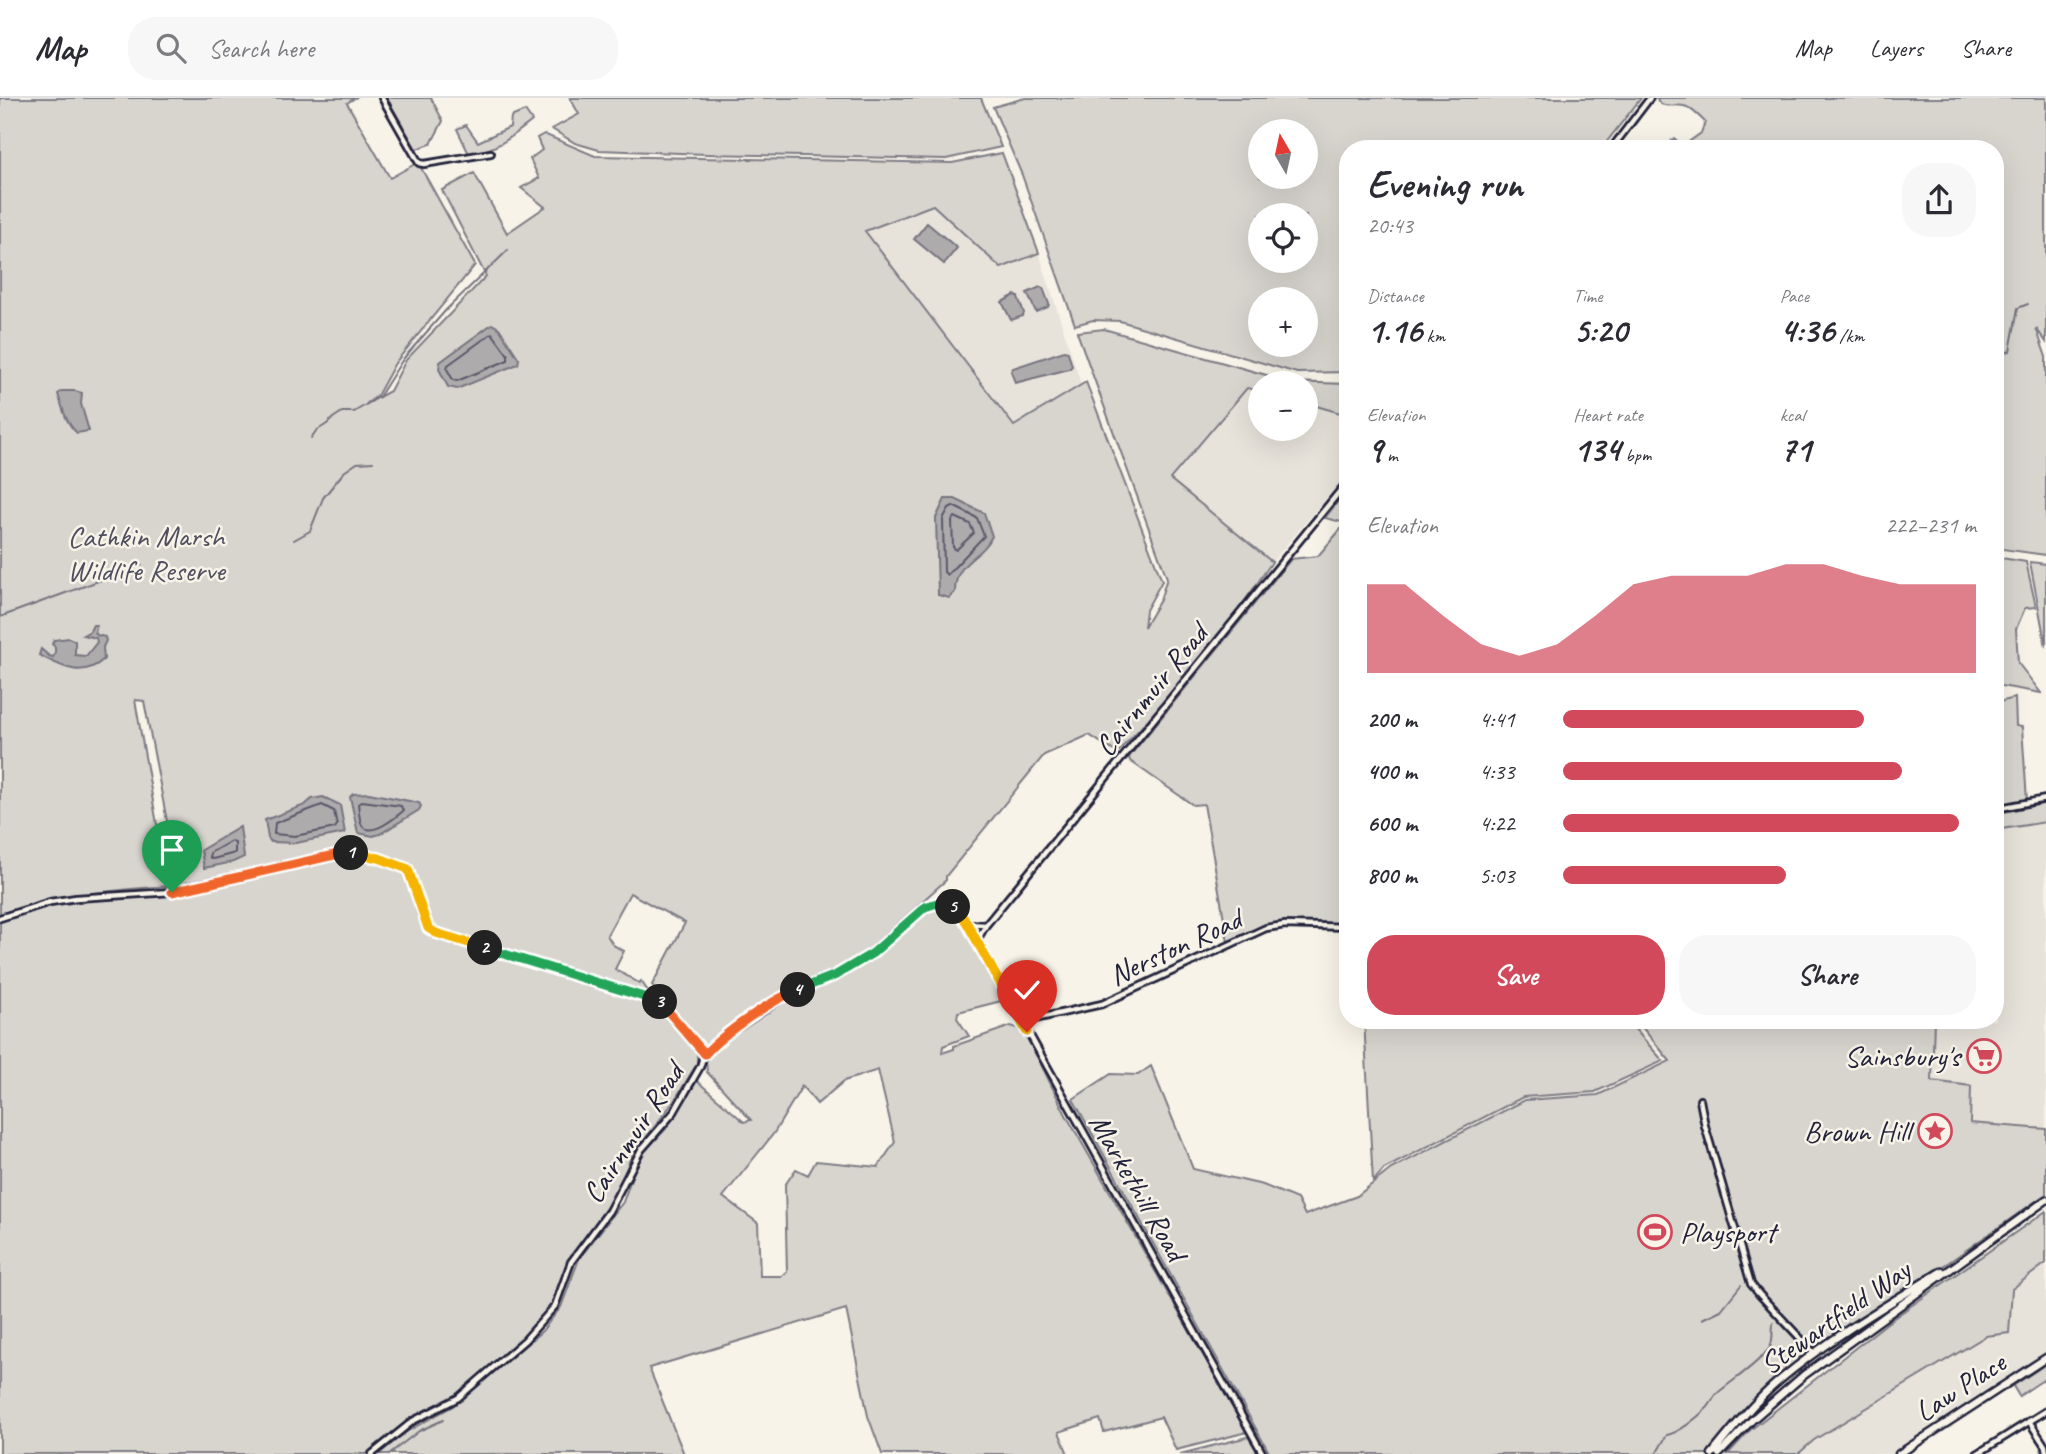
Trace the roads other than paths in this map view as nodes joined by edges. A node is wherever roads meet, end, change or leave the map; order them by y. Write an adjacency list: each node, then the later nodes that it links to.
1 (382, 98): 4 (street)
2 (1650, 98): 3 (street)
3 (1618, 140)
4 (491, 153)
5 (1339, 492): 10 (street, Cairnmuir Road)
6 (2046, 799): 7 (street)
7 (2004, 806)
8 (0, 918): 14 (street)
9 (968, 925): 10 (street); 12 (street, Cairnmuir Road); 14 (street, Cairnmuir Road)
10 (986, 925): 12 (street, Cairnmuir Road)
11 (1339, 927): 13 (street, Nerston Road)
12 (976, 941): 13 (street, Markethill Road)
13 (1021, 1022): 24 (street, Markethill Road)
14 (705, 1054): 23 (street, Cairnmuir Road)
15 (1700, 1100): 18 (street)
16 (2046, 1200): 17 (street, Stewartfield Way)
17 (1964, 1258): 18 (street, Stewartfield Way); 26 (street, Stewartfield Way)
18 (1814, 1353): 25 (street, Stewartfield Way)
19 (2046, 1358): 27 (street, Law Place)
20 (2046, 1411): 21 (street)
21 (2029, 1422): 22 (street); 28 (street)
22 (2046, 1448)
23 (372, 1454)
24 (1263, 1454)
25 (1712, 1454)
26 (1720, 1454)
27 (1899, 1454)
28 (1977, 1454)

